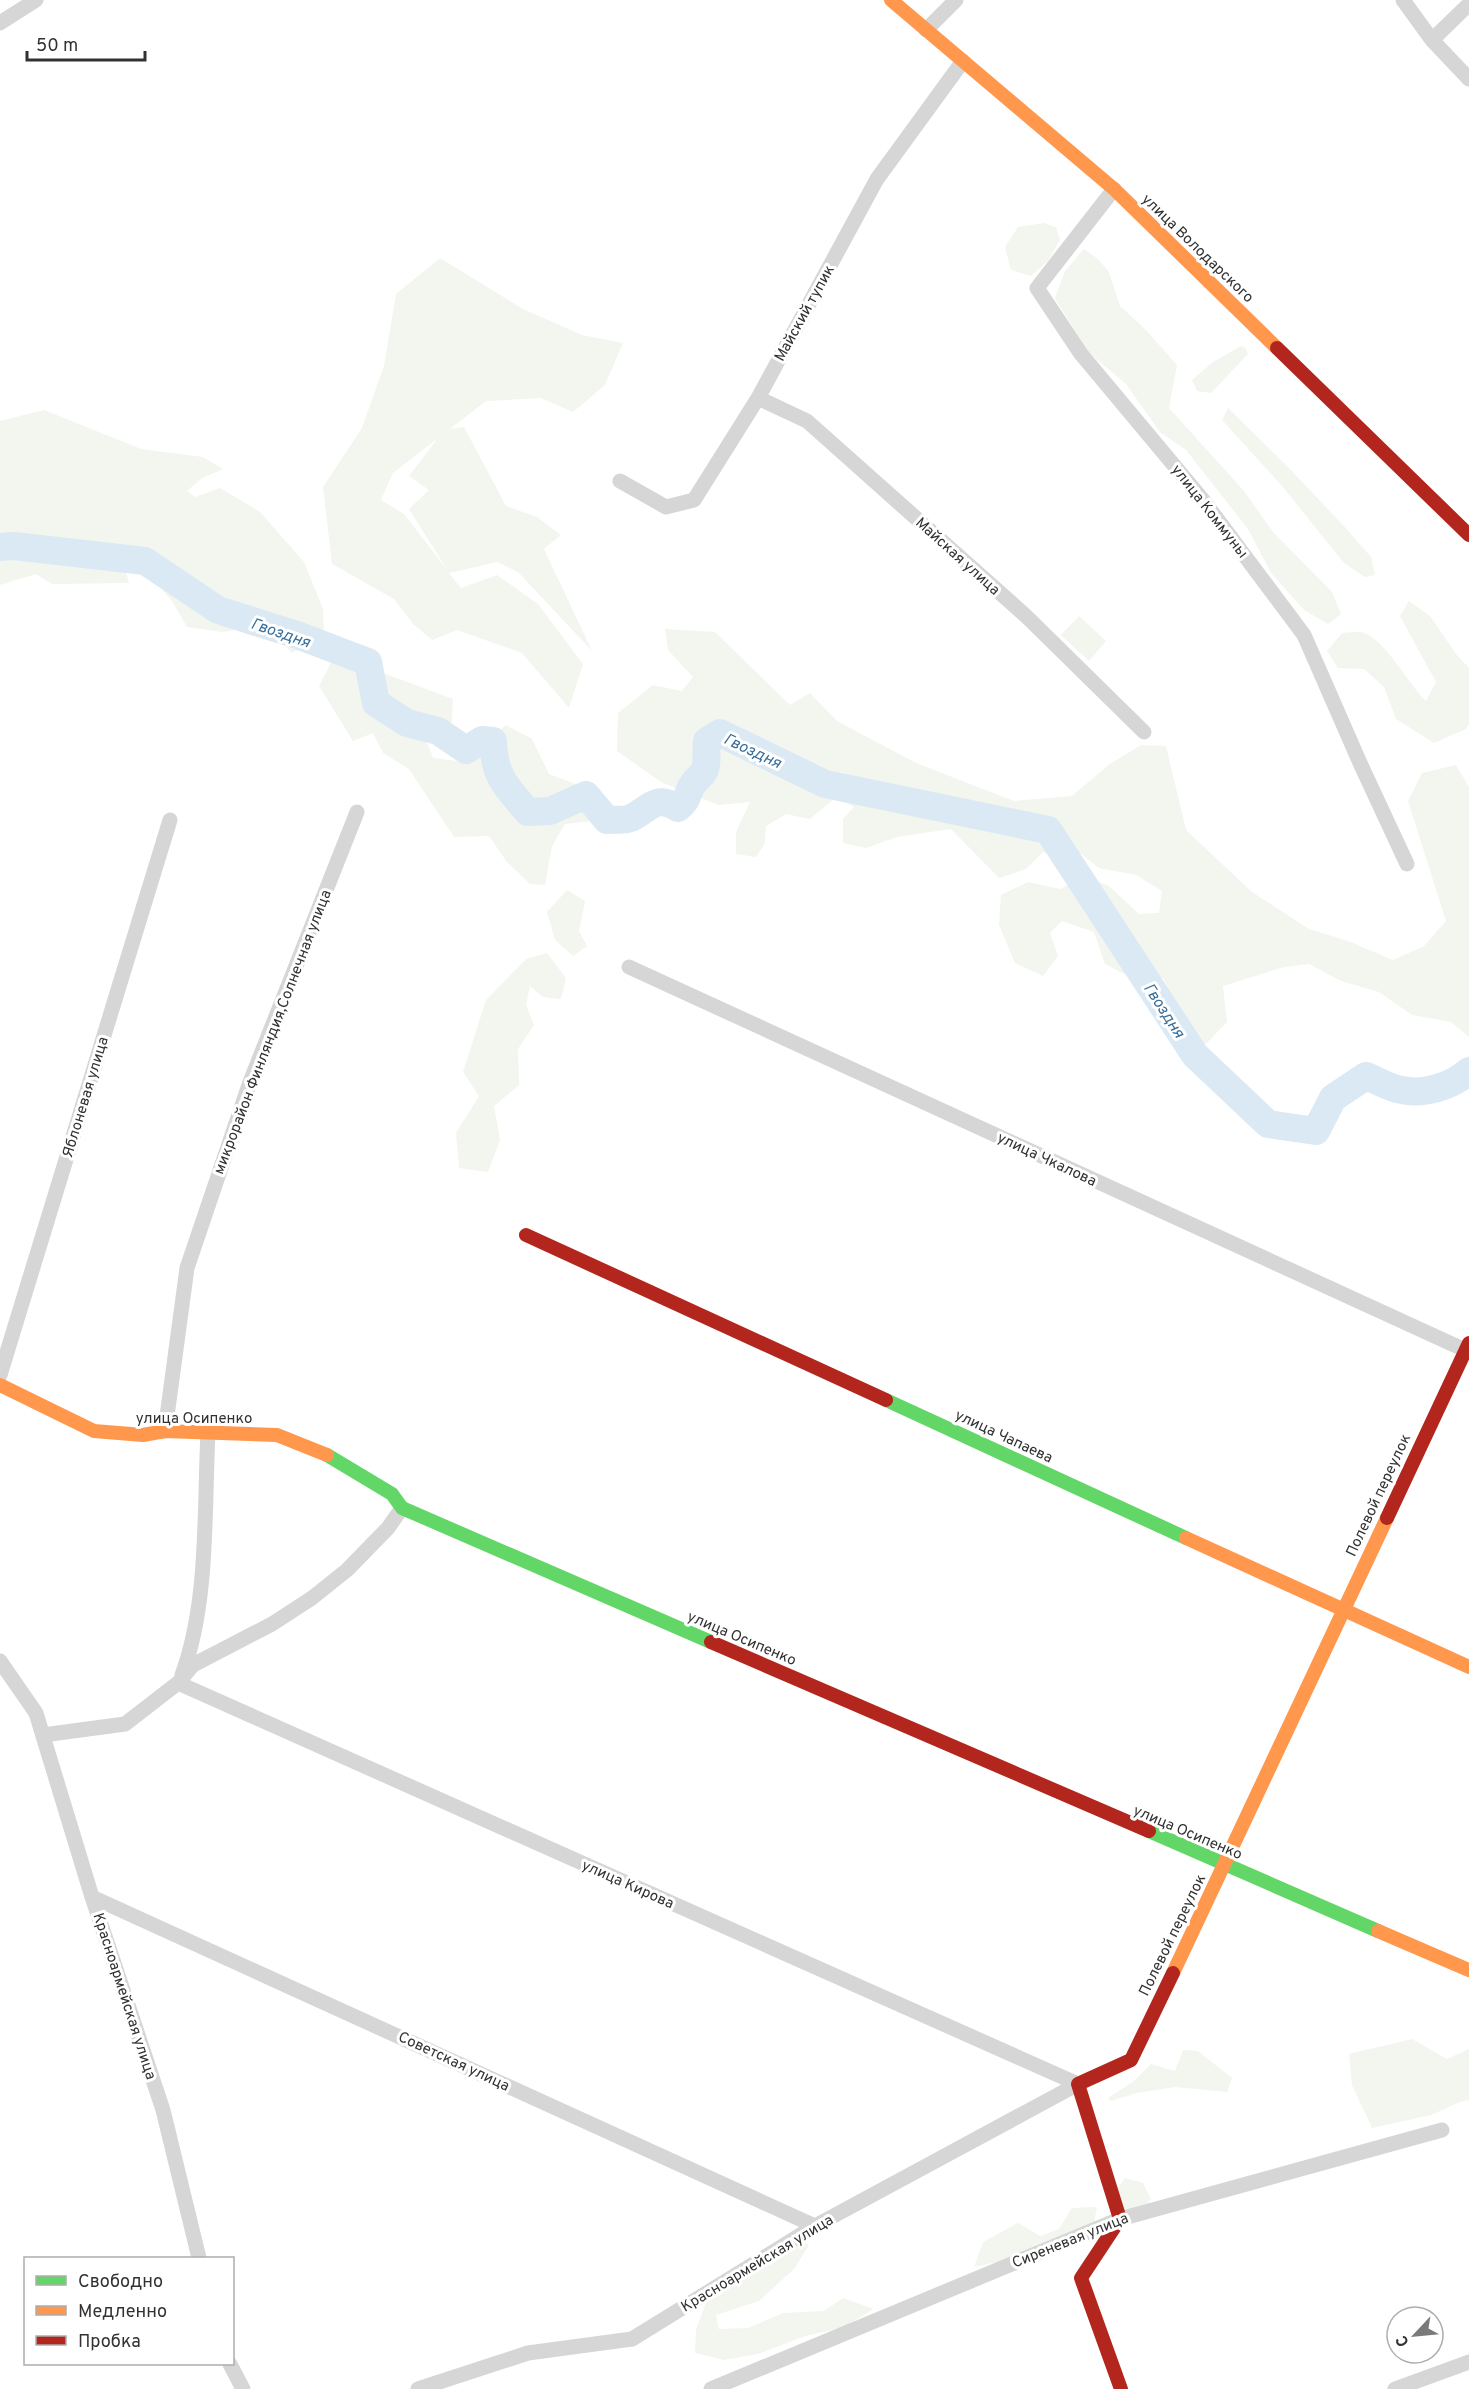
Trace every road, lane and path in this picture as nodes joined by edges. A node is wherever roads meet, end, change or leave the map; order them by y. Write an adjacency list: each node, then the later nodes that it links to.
1 (36, 0): 6 (street)
2 (891, 0): 7 (street, улица Володарского)
3 (956, 0): 7 (street)
4 (1403, 0): 8 (street)
5 (1469, 4): 8 (street)
6 (0, 23)
7 (926, 30): 9 (street, улица Володарского)
8 (1432, 40): 10 (street)
9 (963, 61): 11 (street, улица Володарского); 12 (street, Майский тупик)
10 (1469, 79)
11 (1114, 189): 14 (street, улица Володарского); 18 (street, улица Коммуны)
12 (758, 398): 13 (street, Майский тупик); 15 (street, Майская улица)
13 (620, 481)
14 (1469, 535)
15 (1144, 732)
16 (357, 812): 24 (street, микрорайон Финляндия,Солнечная улица)
17 (170, 820): 22 (street, Яблоневая улица)
18 (1407, 864)
19 (629, 968): 21 (street, улица Чкалова)
20 (526, 1235): 27 (street, улица Чапаева)
21 (1467, 1347): 27 (street, Полевой переулок)
22 (0, 1375)
23 (0, 1385): 24 (street, улица Осипенко)
24 (165, 1431): 25 (street, улица Осипенко)
25 (208, 1432): 26 (street, улица Осипенко); 30 (street)
26 (402, 1508): 30 (street); 32 (street, улица Осипенко)
27 (1343, 1610): 29 (street, улица Чапаева); 32 (street, Полевой переулок)
28 (0, 1660): 31 (street)
29 (1469, 1667)
30 (178, 1683): 31 (street); 35 (street, улица Кирова)
31 (43, 1735): 33 (street, Красноармейская улица)
32 (1224, 1866): 34 (street, улица Осипенко); 35 (street, Полевой переулок)
33 (92, 1896): 38 (street, Советская улица); 39 (street, Красноармейская улица)
34 (1469, 1970)
35 (1078, 2084): 37 (street); 38 (street, Красноармейская улица)
36 (1442, 2130): 37 (street, Сиреневая улица)
37 (1120, 2218): 44 (street, Сиреневая улица); 45 (street)
38 (815, 2226): 43 (street, Красноармейская улица)
39 (199, 2257)
40 (1469, 2362): 46 (street)
41 (231, 2365): 42 (street)
42 (243, 2389)
43 (418, 2389)
44 (711, 2389)
45 (1121, 2389)
46 (1395, 2389)

